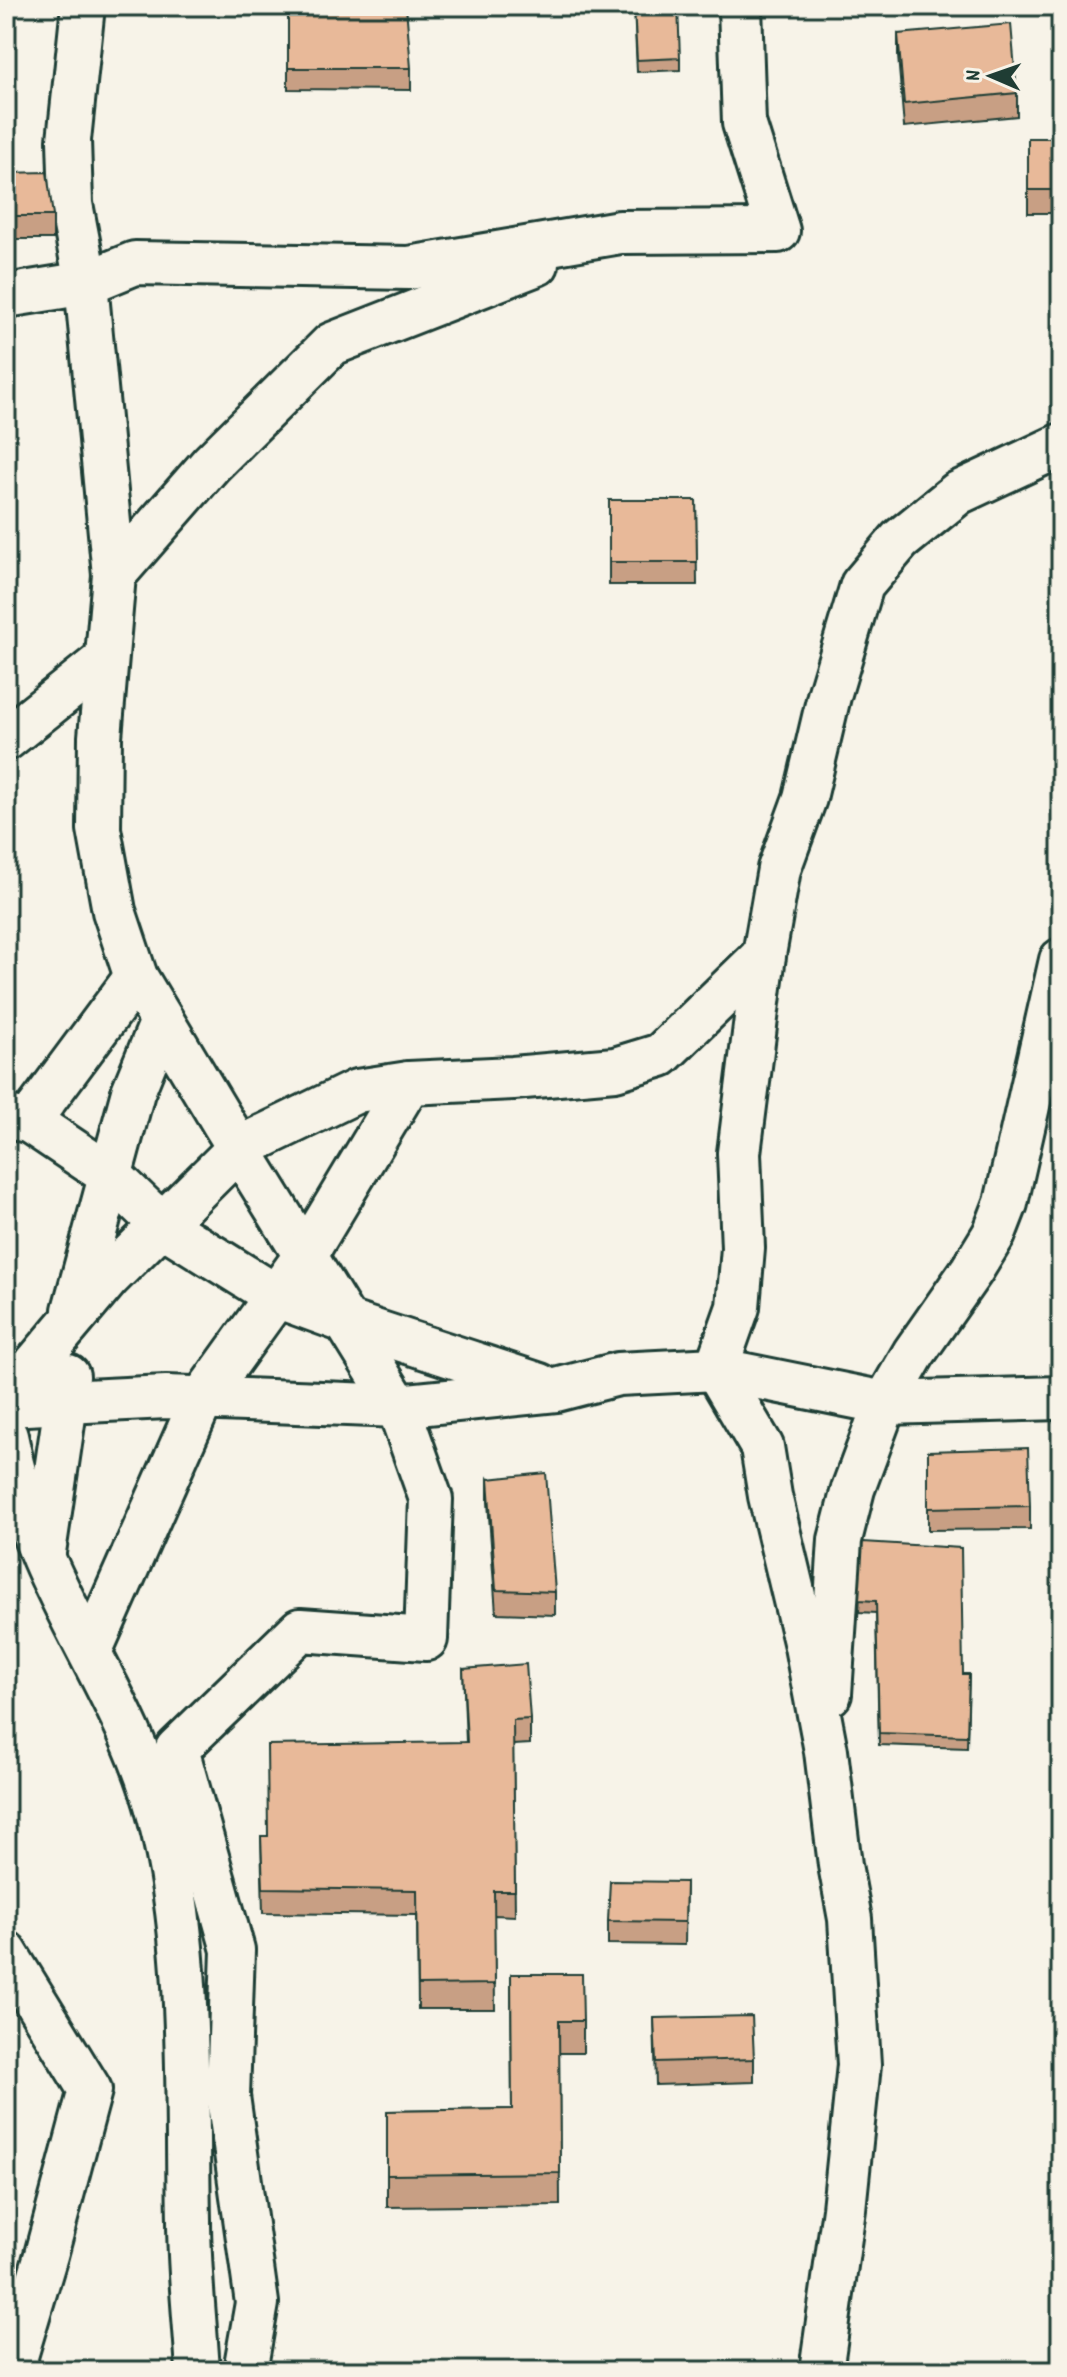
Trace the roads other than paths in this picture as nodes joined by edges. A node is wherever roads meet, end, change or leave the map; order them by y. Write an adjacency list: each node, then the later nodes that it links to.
1 (83, 6): 4 (street)
2 (740, 6): 3 (street)
3 (620, 232): 4 (street); 7 (street)
4 (86, 283): 5 (street); 7 (street)
5 (6, 296)
6 (1061, 445): 10 (street)
7 (114, 575): 8 (street)
8 (105, 660): 9 (street); 12 (street)
9 (6, 739)
10 (764, 955): 14 (street); 23 (street)
11 (1061, 960): 29 (street)
12 (136, 977): 13 (street); 15 (street)
13 (162, 1021): 16 (street); 17 (street)
14 (409, 1083): 16 (street); 19 (street)
15 (18, 1119): 17 (street)
16 (239, 1148): 18 (street); 19 (street)
17 (111, 1176): 18 (street); 21 (street)
18 (162, 1225): 20 (street); 21 (street)
19 (305, 1256): 20 (street); 22 (street)
20 (276, 1296): 22 (street); 27 (street)
21 (71, 1322): 26 (street); 28 (street)
22 (347, 1322): 24 (street); 31 (street)
23 (716, 1369): 24 (street); 29 (street); 36 (street)
24 (556, 1390): 31 (street)
25 (1061, 1398): 29 (street)
26 (6, 1399)
27 (202, 1399): 28 (street); 31 (street); 35 (street)
28 (66, 1403): 30 (street); 34 (street)
29 (885, 1403): 36 (street)
30 (6, 1405)
31 (398, 1406): 40 (street)
32 (6, 1436): 33 (street)
33 (10, 1489): 34 (street)
34 (43, 1557): 35 (street)
35 (90, 1652): 39 (street)
36 (826, 1751): 41 (street)
37 (6, 1953): 38 (street)
38 (17, 2371)
39 (198, 2371)
40 (245, 2371)
41 (821, 2371)

